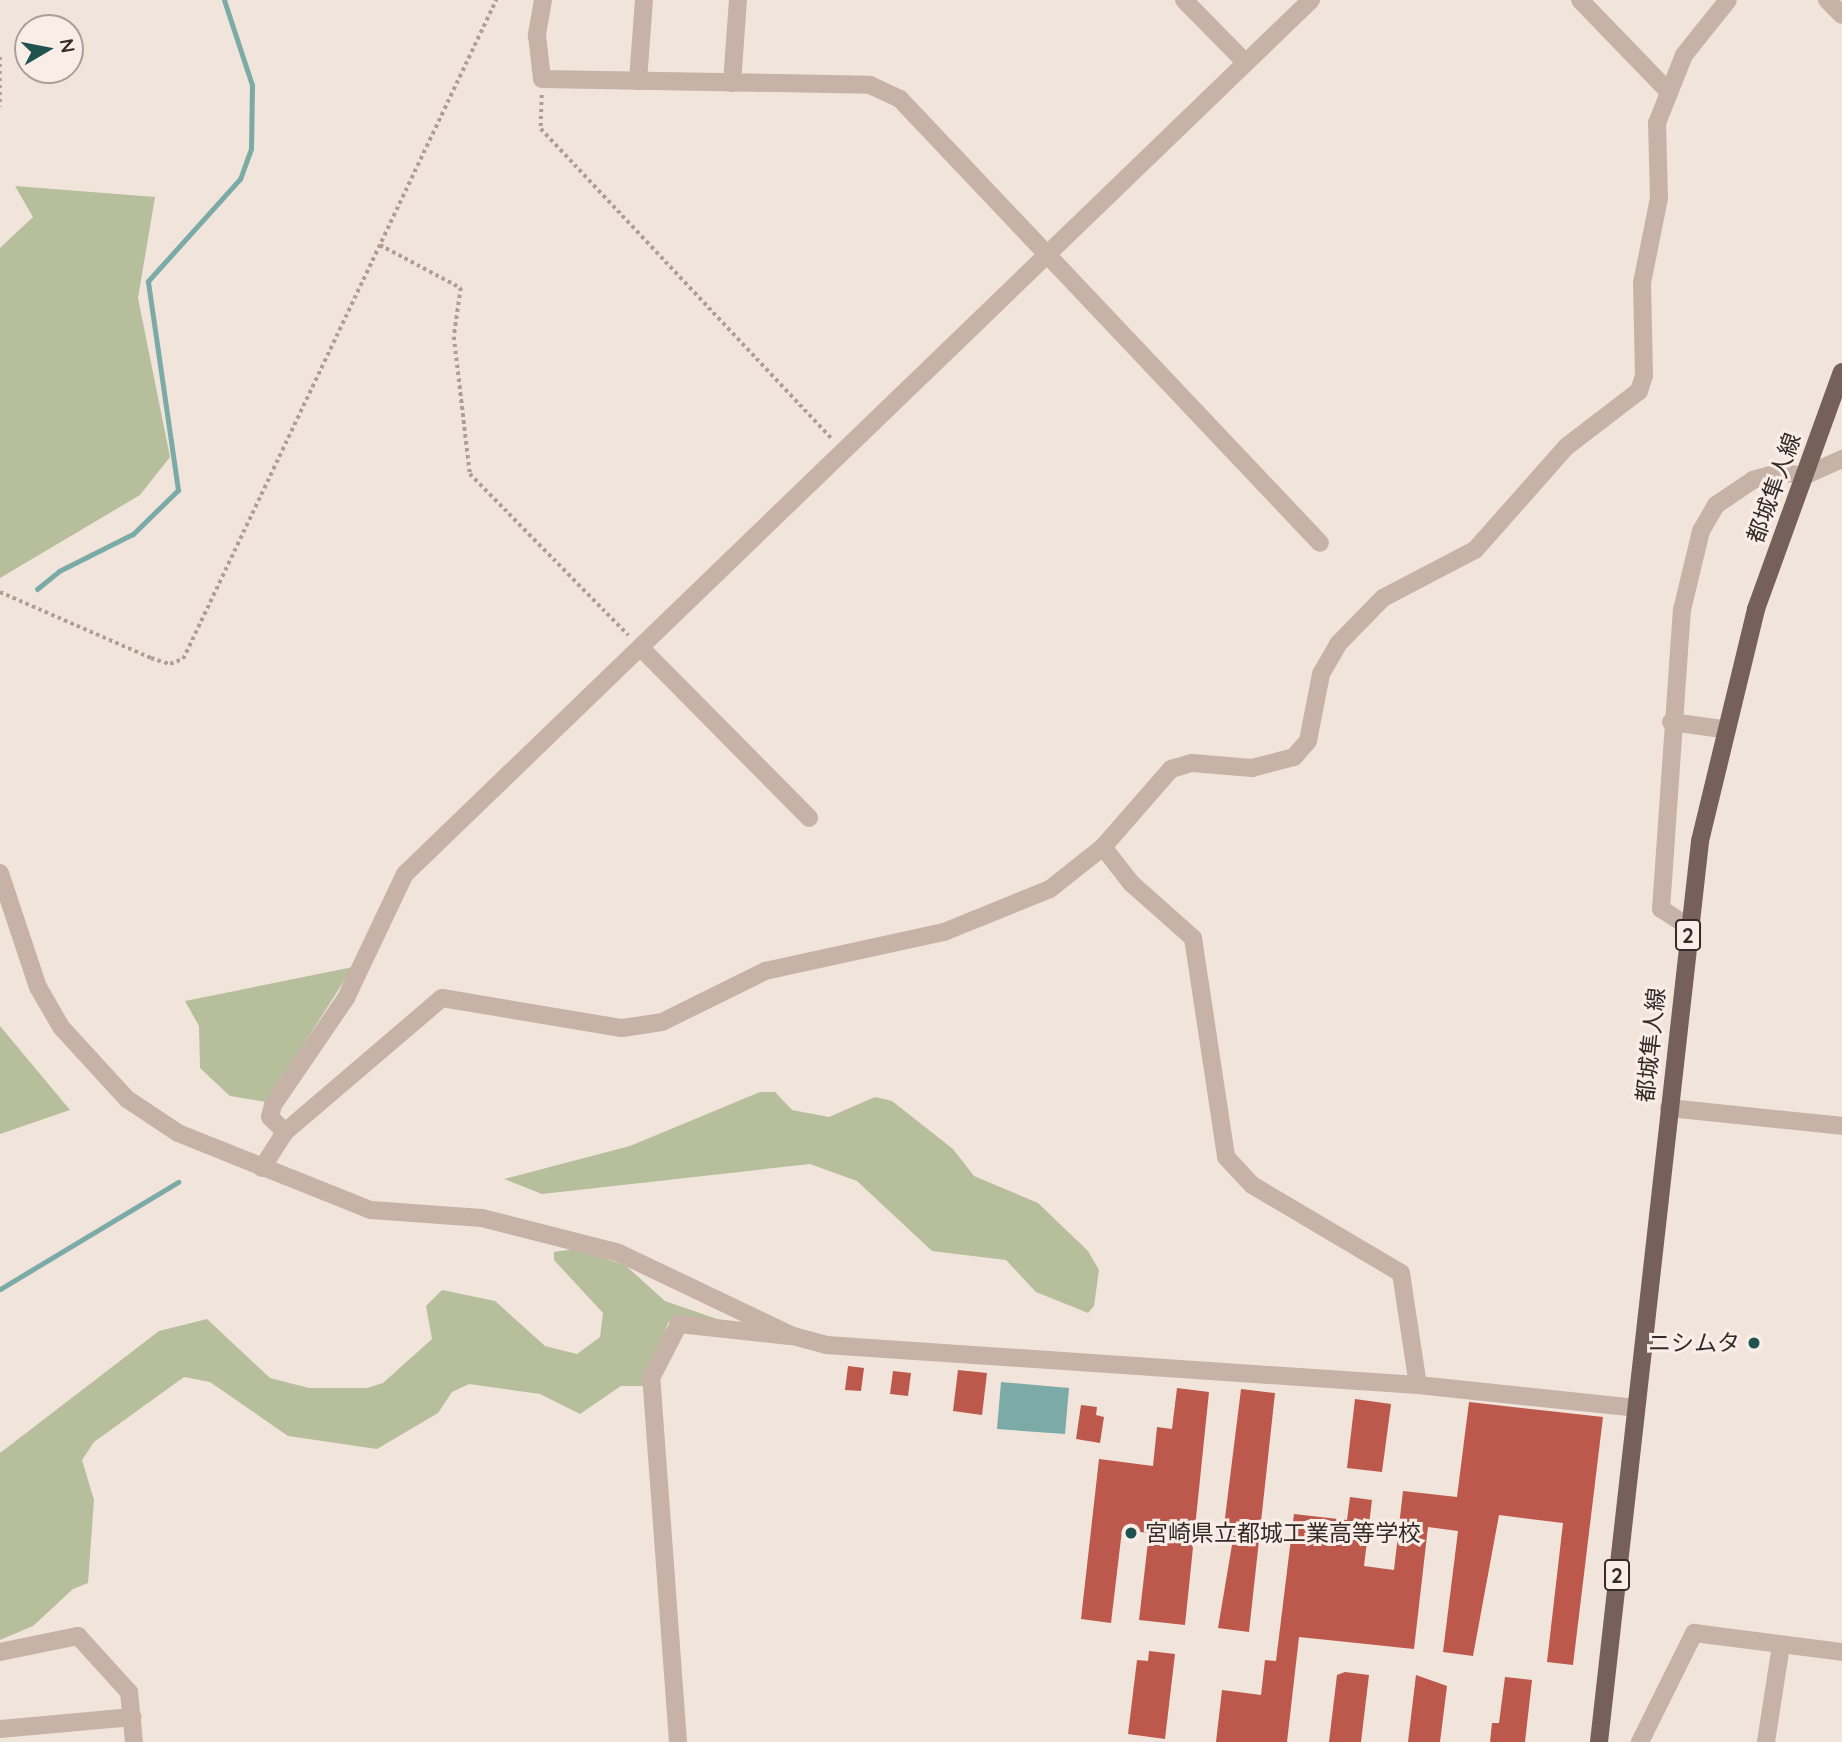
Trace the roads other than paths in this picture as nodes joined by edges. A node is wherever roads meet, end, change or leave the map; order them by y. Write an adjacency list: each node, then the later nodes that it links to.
1 (543, 0): 11 (street)
2 (644, 0): 11 (street)
3 (738, 0): 12 (street)
4 (1184, 0): 10 (street)
5 (1311, 0): 10 (street)
6 (1580, 0): 13 (street)
7 (1728, 0): 13 (street)
8 (1828, 0): 9 (street)
9 (1842, 15)
10 (1246, 63): 14 (street)
11 (638, 81): 12 (street)
12 (732, 83): 14 (street)
13 (1668, 92): 23 (street)
14 (1045, 257): 18 (street); 19 (street)
15 (1842, 372): 17 (main road, 都城隼人線 / 2)
16 (1842, 459): 17 (street)
17 (1804, 476): 20 (street); 21 (main road, 都城隼人線 / 2)
18 (1320, 543)
19 (641, 648): 22 (street); 28 (street)
20 (1671, 722): 21 (street); 25 (street)
21 (1723, 729): 25 (main road, 都城隼人線 / 2)
22 (810, 818)
23 (1103, 847): 28 (street); 31 (street)
24 (0, 873): 29 (street)
25 (1689, 927): 26 (main road, 都城隼人線 / 2)
26 (1669, 1108): 27 (street); 32 (main road, 都城隼人線 / 2)
27 (1842, 1126)
28 (285, 1132): 29 (street)
29 (262, 1168): 30 (street)
30 (793, 1336): 31 (street); 39 (street)
31 (1418, 1384): 32 (street)
32 (1636, 1408): 40 (main road, 都城隼人線 / 2)
33 (1782, 1645): 35 (street); 41 (street); 42 (street)
34 (0, 1652): 36 (street)
35 (1842, 1653)
36 (132, 1717): 37 (street); 38 (street)
37 (0, 1729)
38 (134, 1742)
39 (678, 1742)
40 (1599, 1742)
41 (1640, 1742)
42 (1766, 1742)

